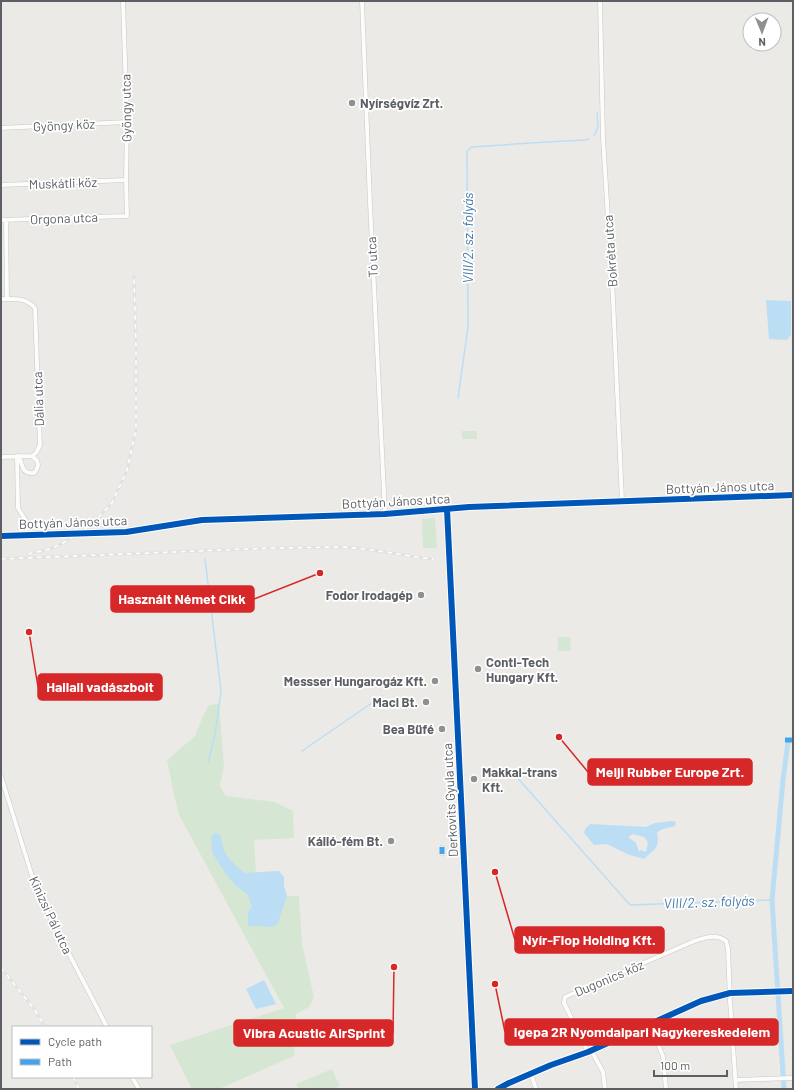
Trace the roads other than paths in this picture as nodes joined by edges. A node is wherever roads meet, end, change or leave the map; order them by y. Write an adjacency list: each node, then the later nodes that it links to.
1 (122, 1): 4 (street, Gyöngy utca)
2 (362, 1): 19 (street, Tó utca)
3 (600, 1): 17 (street, Bokréta utca)
4 (127, 122): 5 (street, Gyöngy köz); 6 (street, Gyöngy utca)
5 (1, 128)
6 (126, 180): 7 (street, Muskátli köz); 8 (street, Gyöngy utca)
7 (1, 185)
8 (126, 216): 10 (street, Orgona utca)
9 (1, 220): 10 (street, Orgona utca)
10 (6, 220): 12 (street)
11 (1, 299): 12 (street)
12 (8, 299): 14 (street, Dália utca)
13 (18, 456): 14 (street); 14 (street); 15 (street); 20 (street)
14 (32, 456)
15 (1, 457)
16 (793, 495): 17 (street, Bottyán János utca)
17 (622, 501): 18 (street, Bottyán János utca)
18 (447, 509): 19 (street, Bottyán János utca); 35 (street, Derkovits Gyula utca)
19 (385, 514): 20 (street, Bottyán János utca)
20 (27, 535): 21 (street, Bottyán János utca)
21 (1, 536)
22 (1, 776): 28 (street, Kinizsi Pál utca)
23 (442, 847): 24 (street)
24 (442, 854)
25 (793, 991): 26 (street)
26 (730, 993): 27 (street); 29 (street, Dugonics köz); 33 (street)
27 (649, 1024): 29 (street); 39 (street)
28 (106, 1026)
29 (590, 1051): 30 (street); 38 (street)
30 (531, 1074): 36 (street); 37 (street)
31 (133, 1078): 34 (street)
32 (793, 1078): 33 (street)
33 (735, 1080): 40 (street)
34 (139, 1089)
35 (475, 1089)
36 (498, 1089)
37 (536, 1089)
38 (605, 1089)
39 (666, 1089)
40 (736, 1089)

